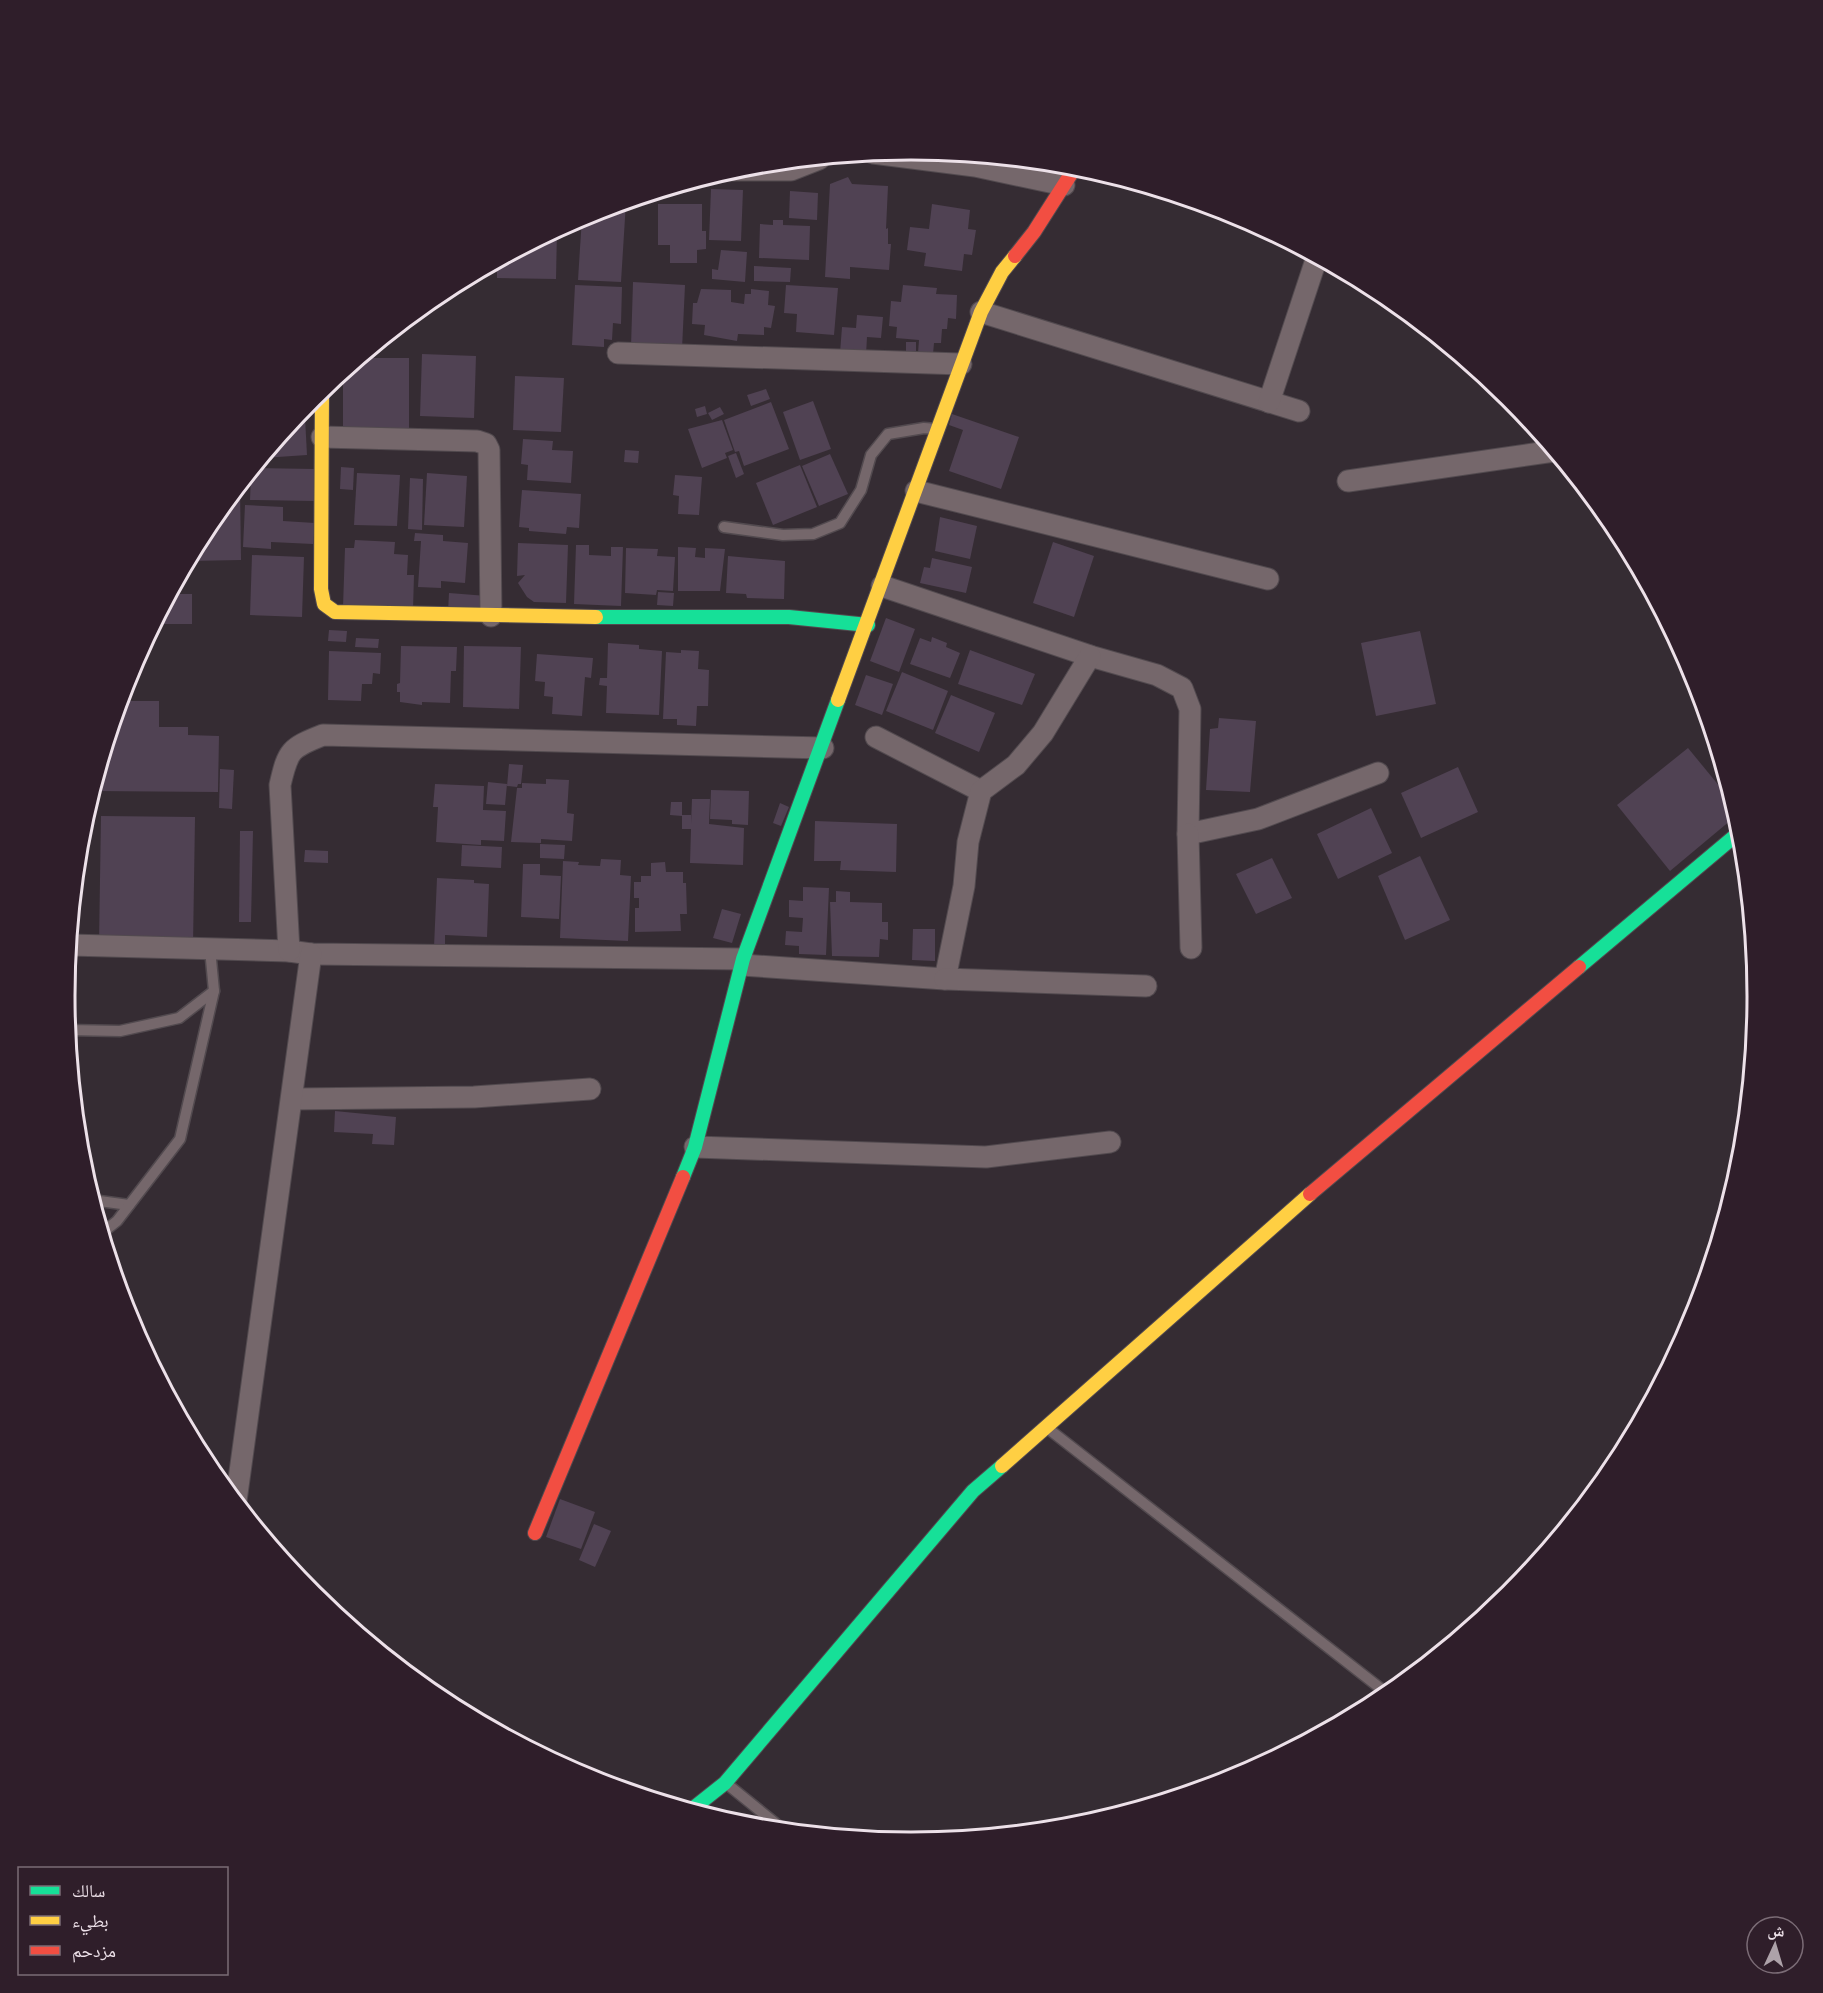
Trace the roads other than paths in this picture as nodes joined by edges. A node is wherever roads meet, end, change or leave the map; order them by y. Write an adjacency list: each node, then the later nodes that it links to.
1 (934, 161): 3 (street)
2 (1070, 175): 3 (street)
3 (1064, 185): 5 (street)
4 (1315, 264): 8 (street)
5 (981, 312): 7 (street); 8 (street)
6 (618, 353): 7 (street)
7 (961, 364): 11 (street)
8 (1269, 402): 10 (street)
9 (322, 403): 12 (street)
10 (1299, 411)
11 (938, 430): 15 (street); 16 (lane)
12 (322, 437): 19 (street); 19 (street)
13 (1546, 452): 14 (street)
14 (1348, 481)
15 (916, 491): 17 (street); 18 (street)
16 (724, 527)
17 (1268, 579)
18 (882, 586): 20 (street); 21 (street)
19 (491, 616): 20 (street)
20 (868, 625): 23 (street)
21 (1090, 656): 25 (street); 26 (street)
22 (876, 737): 25 (street)
23 (823, 748): 31 (street); 33 (street)
24 (1378, 773): 26 (street)
25 (981, 791): 34 (street)
26 (1188, 834): 29 (street)
27 (1733, 838): 45 (street)
28 (77, 945): 30 (street)
29 (1191, 948)
30 (210, 949): 31 (street); 36 (lane)
31 (289, 951): 32 (street)
32 (311, 954): 33 (street); 39 (street)
33 (742, 962): 34 (street); 41 (street)
34 (945, 979): 35 (street)
35 (1146, 986)
36 (214, 991): 37 (lane); 43 (lane)
37 (76, 1030)
38 (590, 1089): 39 (street)
39 (293, 1099): 46 (street)
40 (1110, 1142): 41 (street)
41 (695, 1146): 47 (street)
42 (101, 1201): 43 (lane)
43 (129, 1205): 44 (lane)
44 (108, 1227)
45 (1045, 1426): 48 (lane); 49 (street)
46 (238, 1491)
47 (535, 1533)
48 (1381, 1689)
49 (725, 1783): 50 (street); 51 (lane)
50 (698, 1805)
51 (773, 1821)

